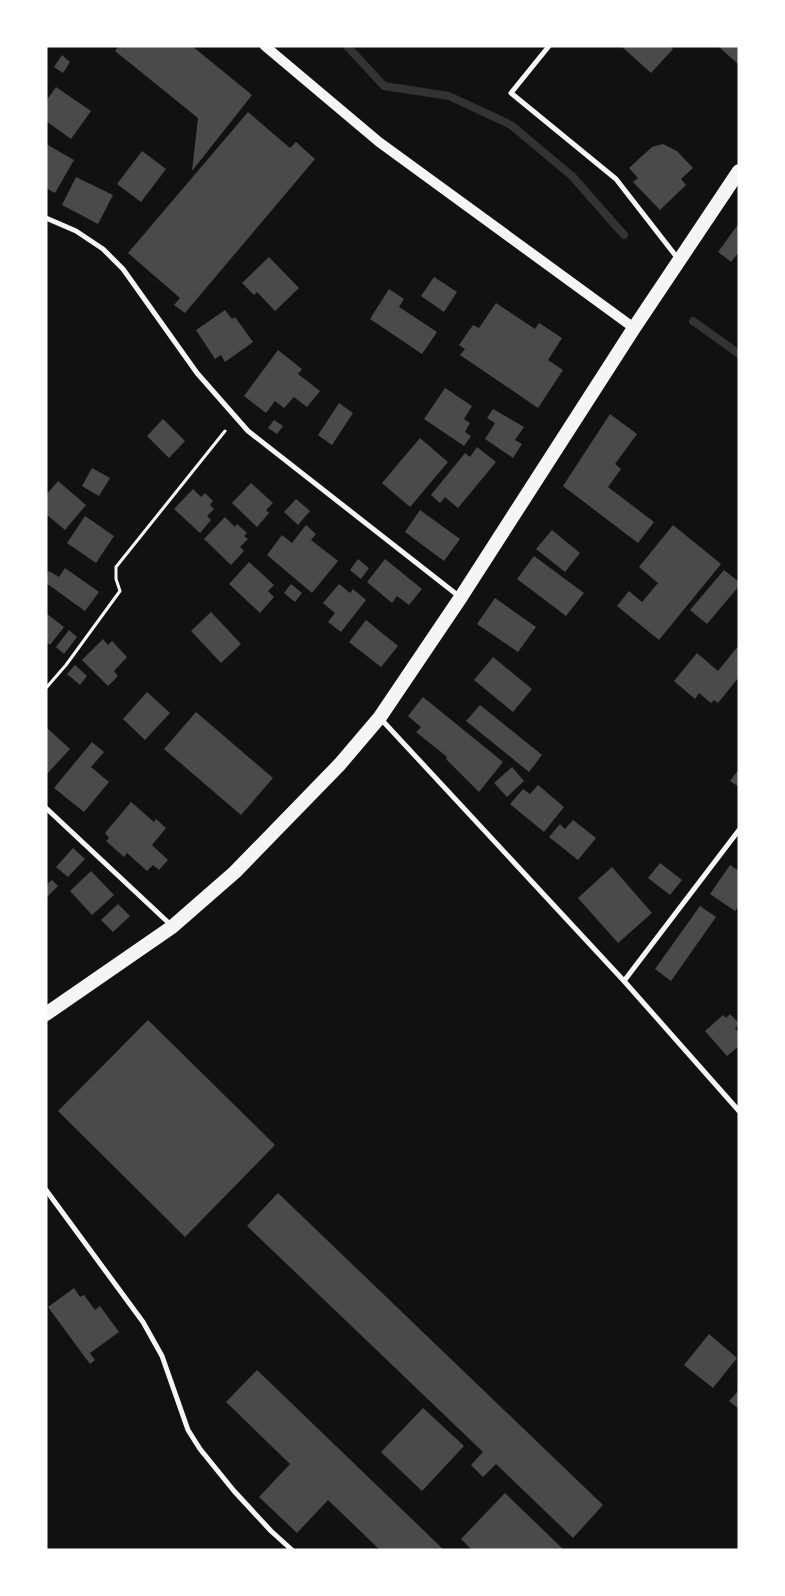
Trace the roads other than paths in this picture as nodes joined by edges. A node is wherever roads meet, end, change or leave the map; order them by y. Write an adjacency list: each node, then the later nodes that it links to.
1 (265, 46): 6 (main road)
2 (549, 46): 5 (street)
3 (739, 171): 5 (highway)
4 (46, 218): 7 (street)
5 (679, 260): 6 (highway)
6 (634, 328): 7 (highway)
7 (461, 597): 8 (highway)
8 (380, 717): 11 (highway); 12 (street)
9 (46, 808): 11 (street)
10 (739, 830): 12 (street)
11 (172, 926): 13 (highway)
12 (624, 981): 14 (street)
13 (46, 1014)
14 (739, 1111)
15 (46, 1190): 16 (street)
16 (292, 1550)

